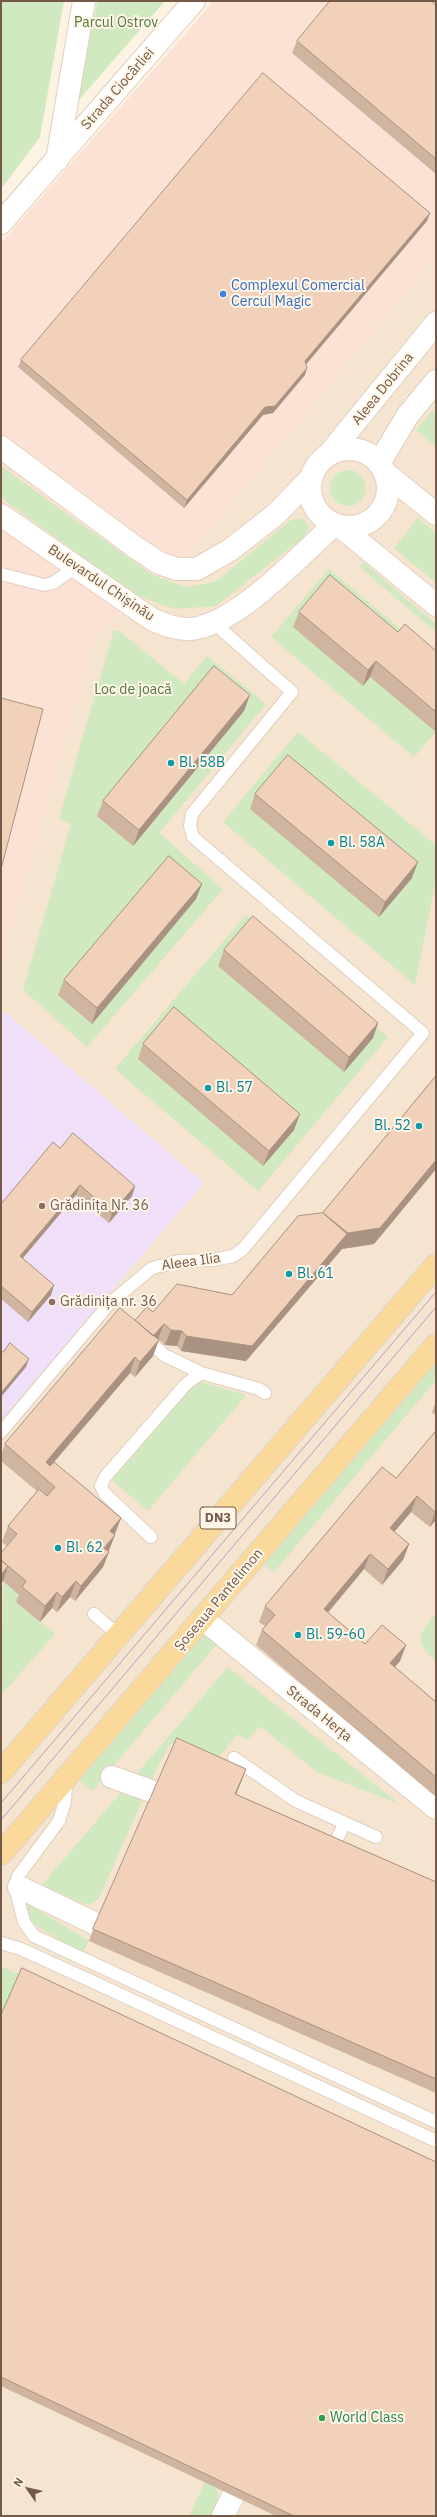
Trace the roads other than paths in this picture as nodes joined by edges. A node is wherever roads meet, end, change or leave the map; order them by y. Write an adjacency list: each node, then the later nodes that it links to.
1 (84, 1): 3 (main road, Strada Ciocârliei)
2 (194, 1): 3 (main road, Strada Ciocârliei)
3 (58, 160): 4 (main road, Strada Ciocârliei)
4 (1, 223)
5 (436, 323): 8 (main road, Aleea Dobrina)
6 (436, 381): 9 (main road)
7 (1, 447): 10 (main road)
8 (330, 454): 9 (main road); 10 (main road)
9 (381, 467): 11 (main road); 13 (main road)
10 (310, 479): 13 (main road)
11 (436, 514)
12 (1, 515): 14 (main road, Bulevardul Chișinău)
13 (338, 526): 16 (main road); 17 (main road, Bulevardul Chișinău)
14 (76, 566): 15 (lane); 17 (main road, Bulevardul Chișinău)
15 (1, 574)
16 (436, 605)
17 (214, 624): 19 (lane, Aleea Ilia)
18 (436, 1264): 29 (main road, DN3)
19 (109, 1304): 20 (lane); 25 (lane, Aleea Ilia)
20 (120, 1314)
21 (153, 1345): 23 (lane)
22 (436, 1345): 28 (main road, Șoseaua Pantelimon)
23 (201, 1373): 24 (lane); 26 (lane)
24 (265, 1393)
25 (1, 1432)
26 (151, 1536)
27 (94, 1614): 29 (lane)
28 (203, 1619): 33 (main road, Șoseaua Pantelimon); 35 (main road, Strada Herța)
29 (118, 1635): 31 (main road, DN3)
30 (234, 1758): 36 (lane)
31 (1, 1772)
32 (112, 1777): 34 (main road)
33 (66, 1778): 39 (main road, Șoseaua Pantelimon); 43 (lane)
34 (154, 1792)
35 (436, 1808)
36 (344, 1824): 37 (lane); 38 (lane)
37 (376, 1837)
38 (332, 1850)
39 (1, 1854)
40 (19, 1887): 41 (main road)
41 (96, 1924)
42 (1, 1943): 44 (lane)
43 (436, 2122)
44 (436, 2141)
45 (233, 2496): 46 (main road)
46 (223, 2516)

